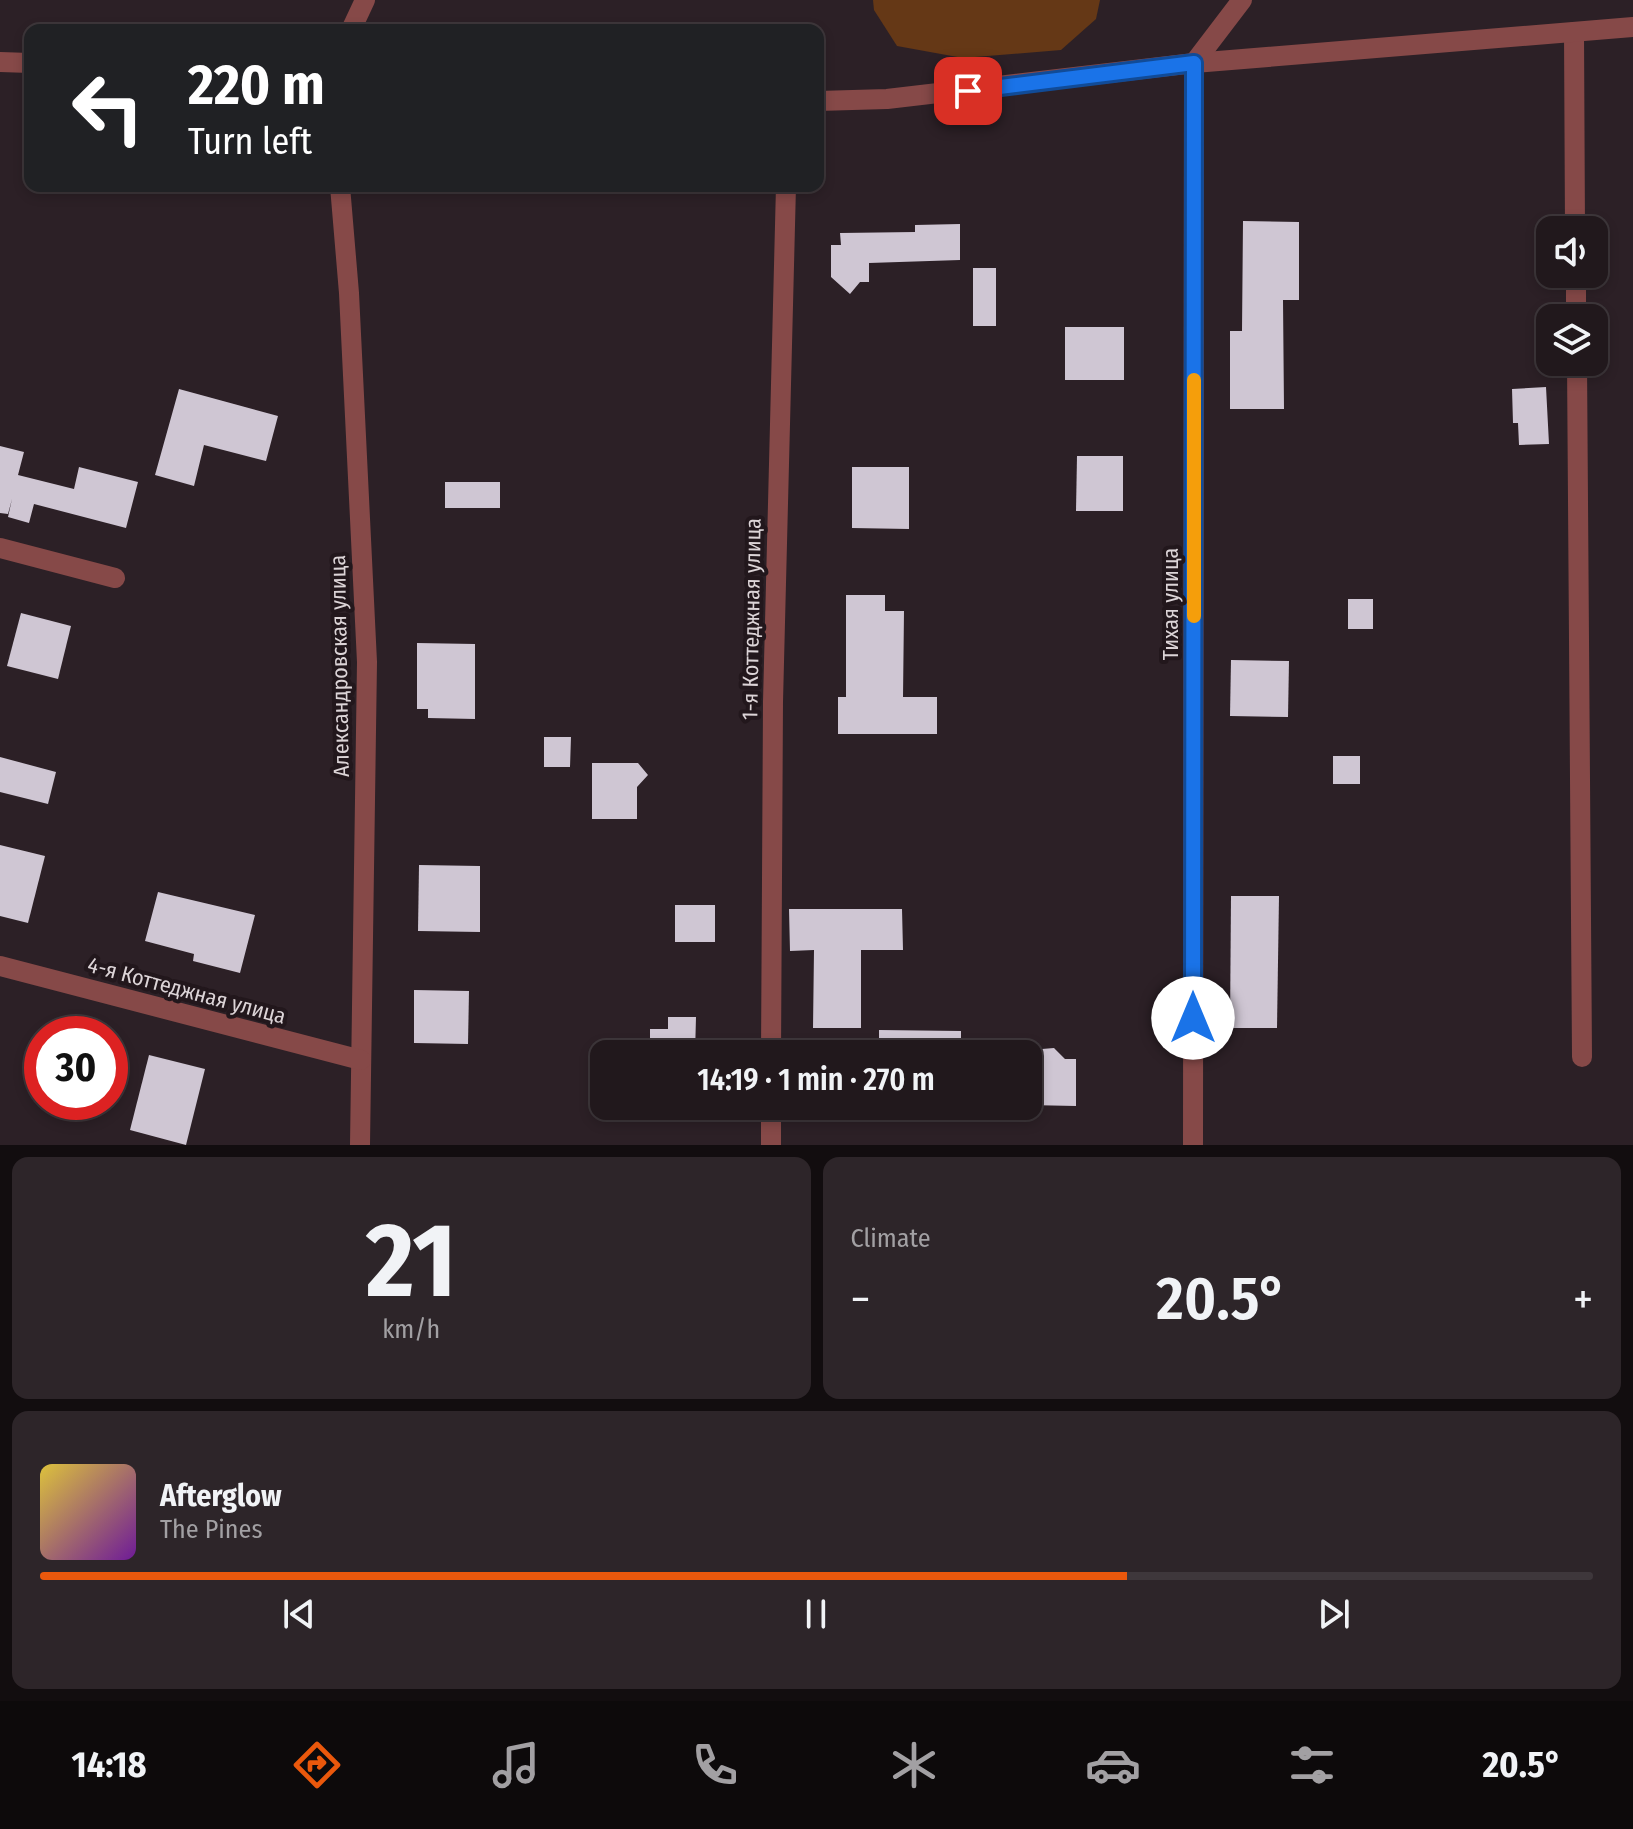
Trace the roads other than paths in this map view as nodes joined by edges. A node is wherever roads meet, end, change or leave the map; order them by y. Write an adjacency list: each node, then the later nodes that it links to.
1 (365, 0): 3 (street)
2 (1242, 0): 8 (street)
3 (354, 24)
4 (1633, 27): 5 (street)
5 (1574, 32): 8 (street); 12 (street)
6 (0, 62): 7 (street)
7 (24, 63)
8 (1194, 63): 9 (street); 23 (street, Тихая улица)
9 (824, 101)
10 (341, 192): 19 (street, Александровская улица)
11 (786, 192): 17 (street, 1-я Коттеджная улица)
12 (1575, 216)
13 (1577, 376): 18 (street)
14 (0, 548): 15 (street)
15 (115, 578)
16 (0, 966): 19 (street, 4-я Коттеджная улица)
17 (771, 1040)
18 (1582, 1057)
19 (361, 1060): 21 (street, Александровская улица)
20 (771, 1120): 22 (street)
21 (360, 1145)
22 (771, 1145)
23 (1193, 1145)

